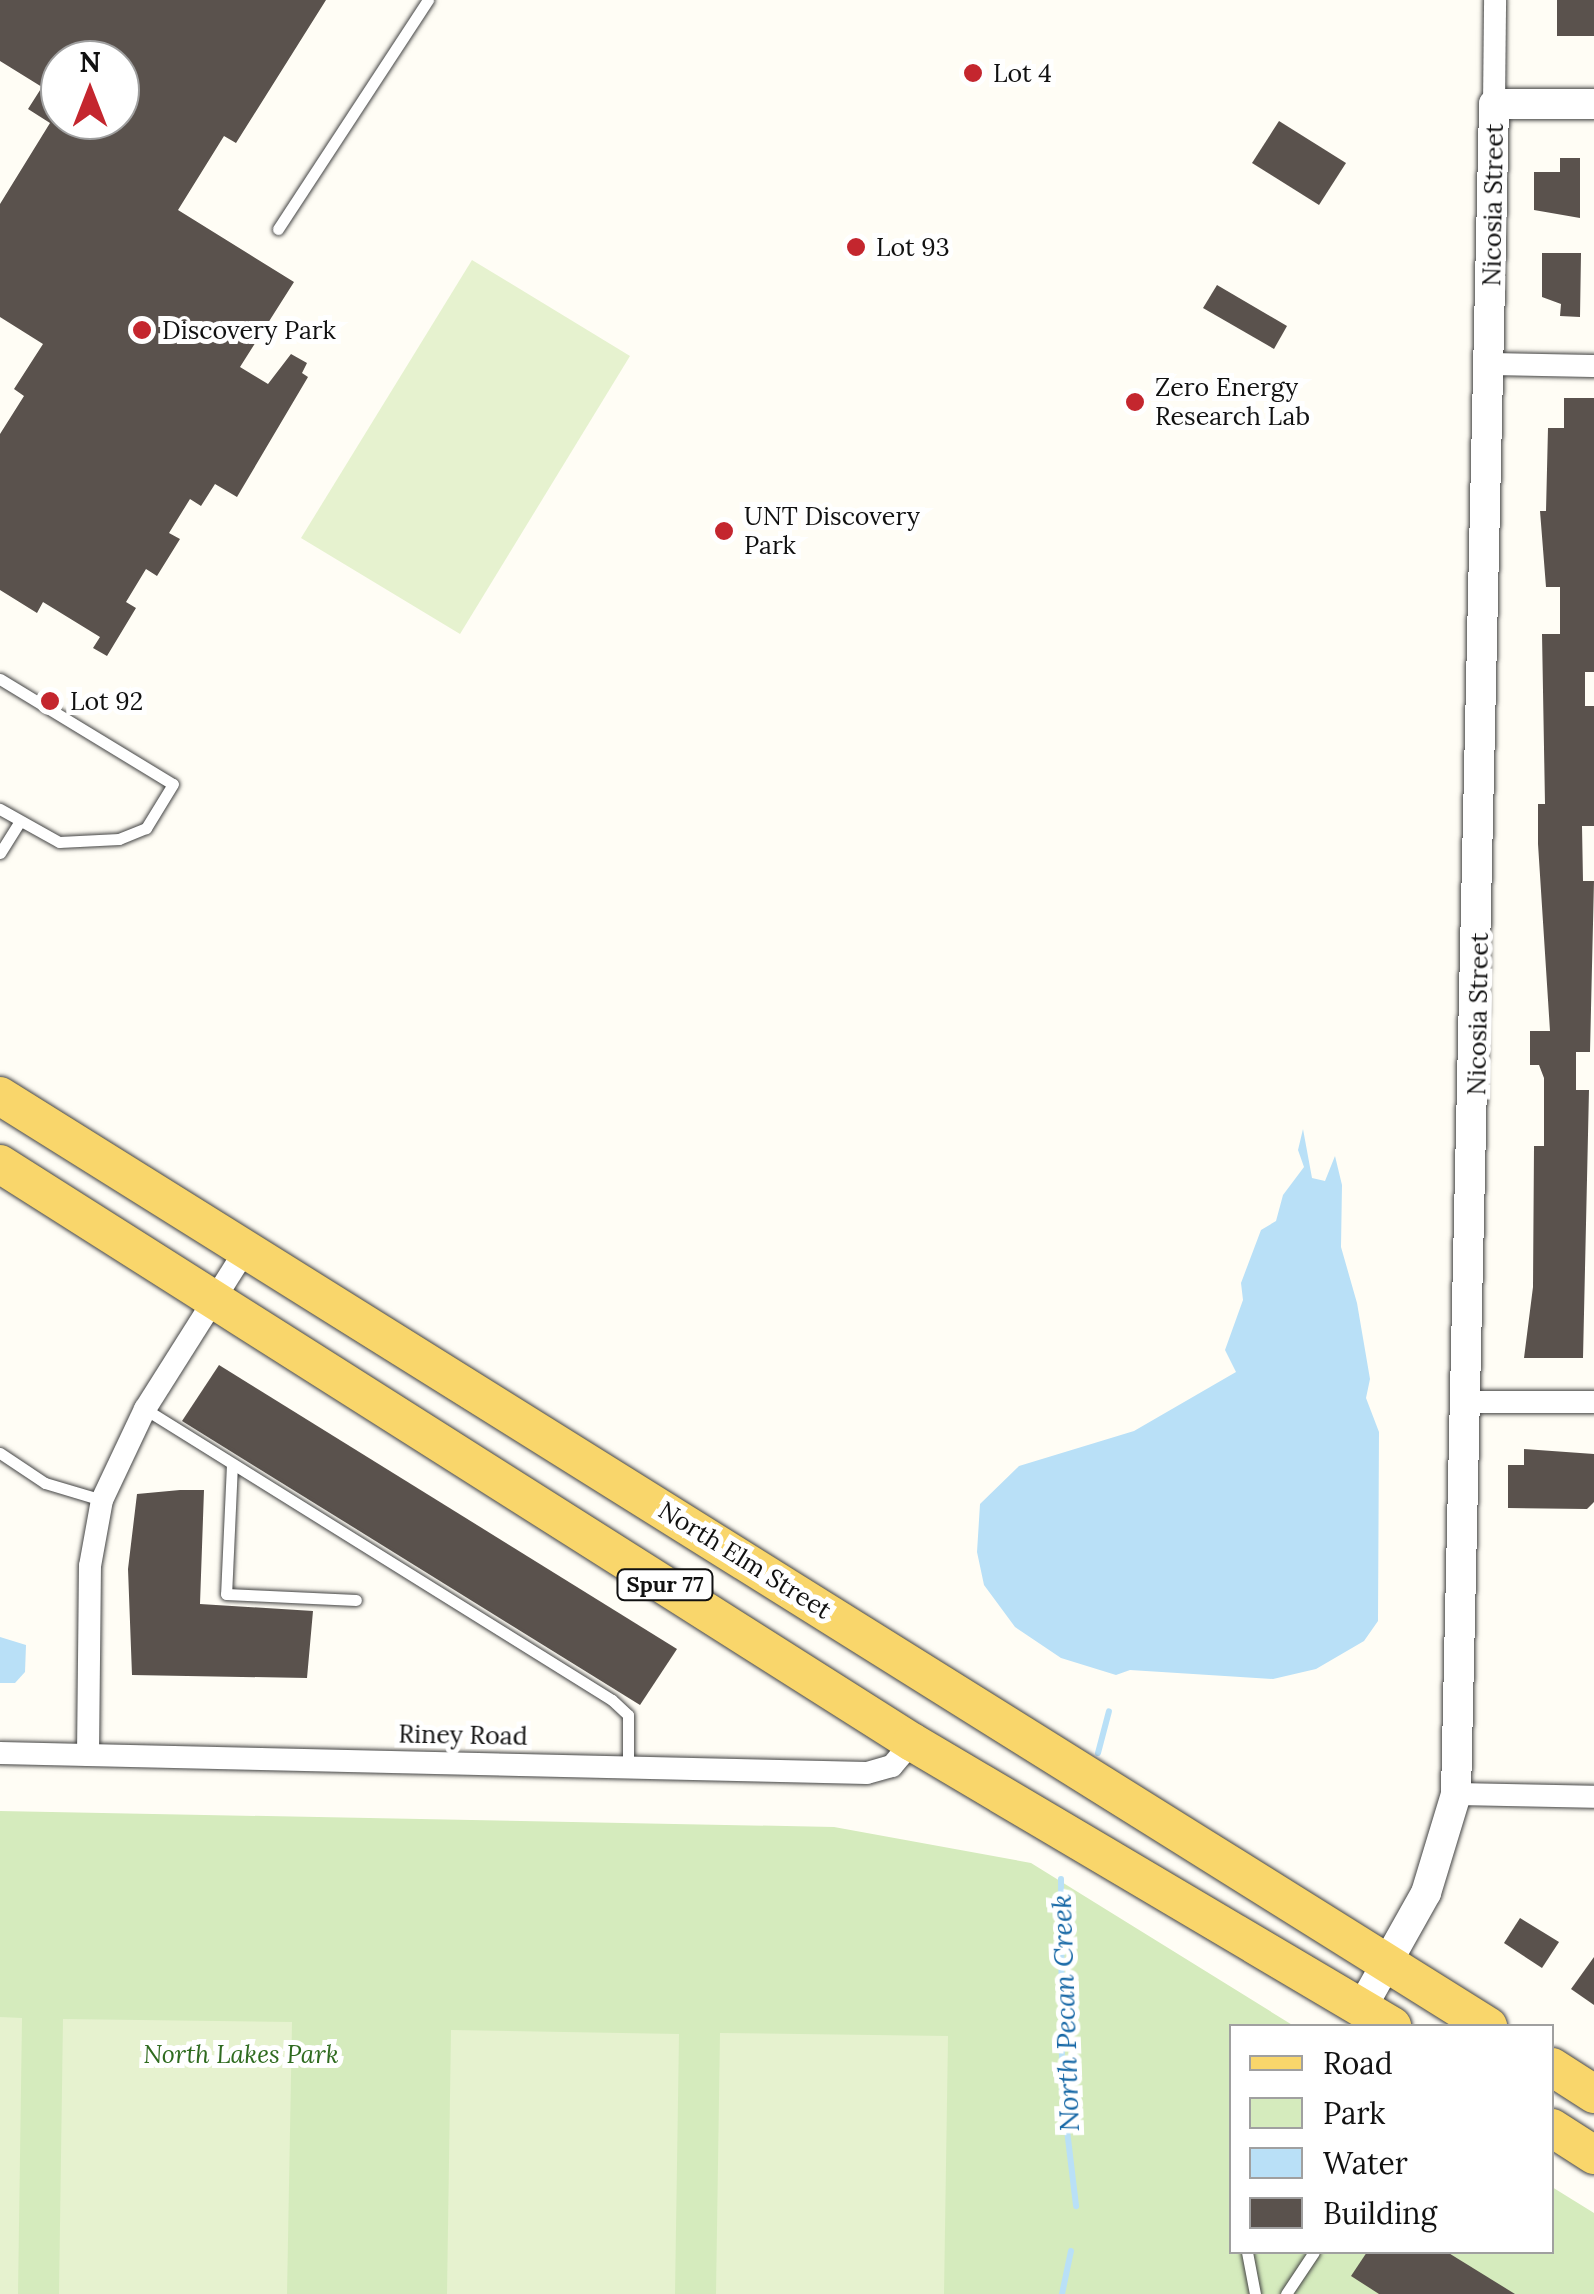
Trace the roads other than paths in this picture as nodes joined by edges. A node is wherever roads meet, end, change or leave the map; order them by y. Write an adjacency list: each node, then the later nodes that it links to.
1 (428, 0): 5 (lane)
2 (1495, 0): 3 (street, Nicosia Street)
3 (1494, 104): 4 (street); 6 (street, Nicosia Street)
4 (1594, 104)
5 (278, 228)
6 (1490, 364): 7 (street); 16 (street, Nicosia Street)
7 (1594, 366)
8 (0, 678): 10 (lane)
9 (0, 810): 10 (lane)
10 (20, 822): 11 (lane)
11 (0, 853)
12 (0, 1096): 14 (main road, North Elm Street / Spur 77)
13 (0, 1164): 15 (main road, Spur 77)
14 (246, 1249): 15 (street); 29 (main road, North Elm Street / Spur 77)
15 (214, 1299): 18 (street); 23 (main road, Spur 77)
16 (1470, 1402): 17 (street); 27 (street, Nicosia Street)
17 (1594, 1402)
18 (145, 1409): 20 (lane); 21 (street)
19 (0, 1453): 21 (lane)
20 (232, 1464): 22 (lane); 26 (lane)
21 (102, 1500): 25 (street)
22 (356, 1600)
23 (912, 1742): 26 (street, Riney Road); 30 (main road, Spur 77)
24 (0, 1753): 25 (street, Riney Road)
25 (88, 1755): 26 (street, Riney Road)
26 (628, 1766)
27 (1456, 1794): 28 (street); 29 (street, Nicosia Street)
28 (1594, 1797)
29 (1390, 1963): 30 (street, Nicosia Street); 31 (main road, North Elm Street / Spur 77)
30 (1368, 2020)
31 (1485, 2024)
32 (1554, 2068): 33 (main road)
33 (1594, 2094)
34 (1554, 2129): 35 (main road)
35 (1594, 2155)
36 (1246, 2254): 38 (lane)
37 (1313, 2254): 39 (lane)
38 (1255, 2294)
39 (1286, 2294)

